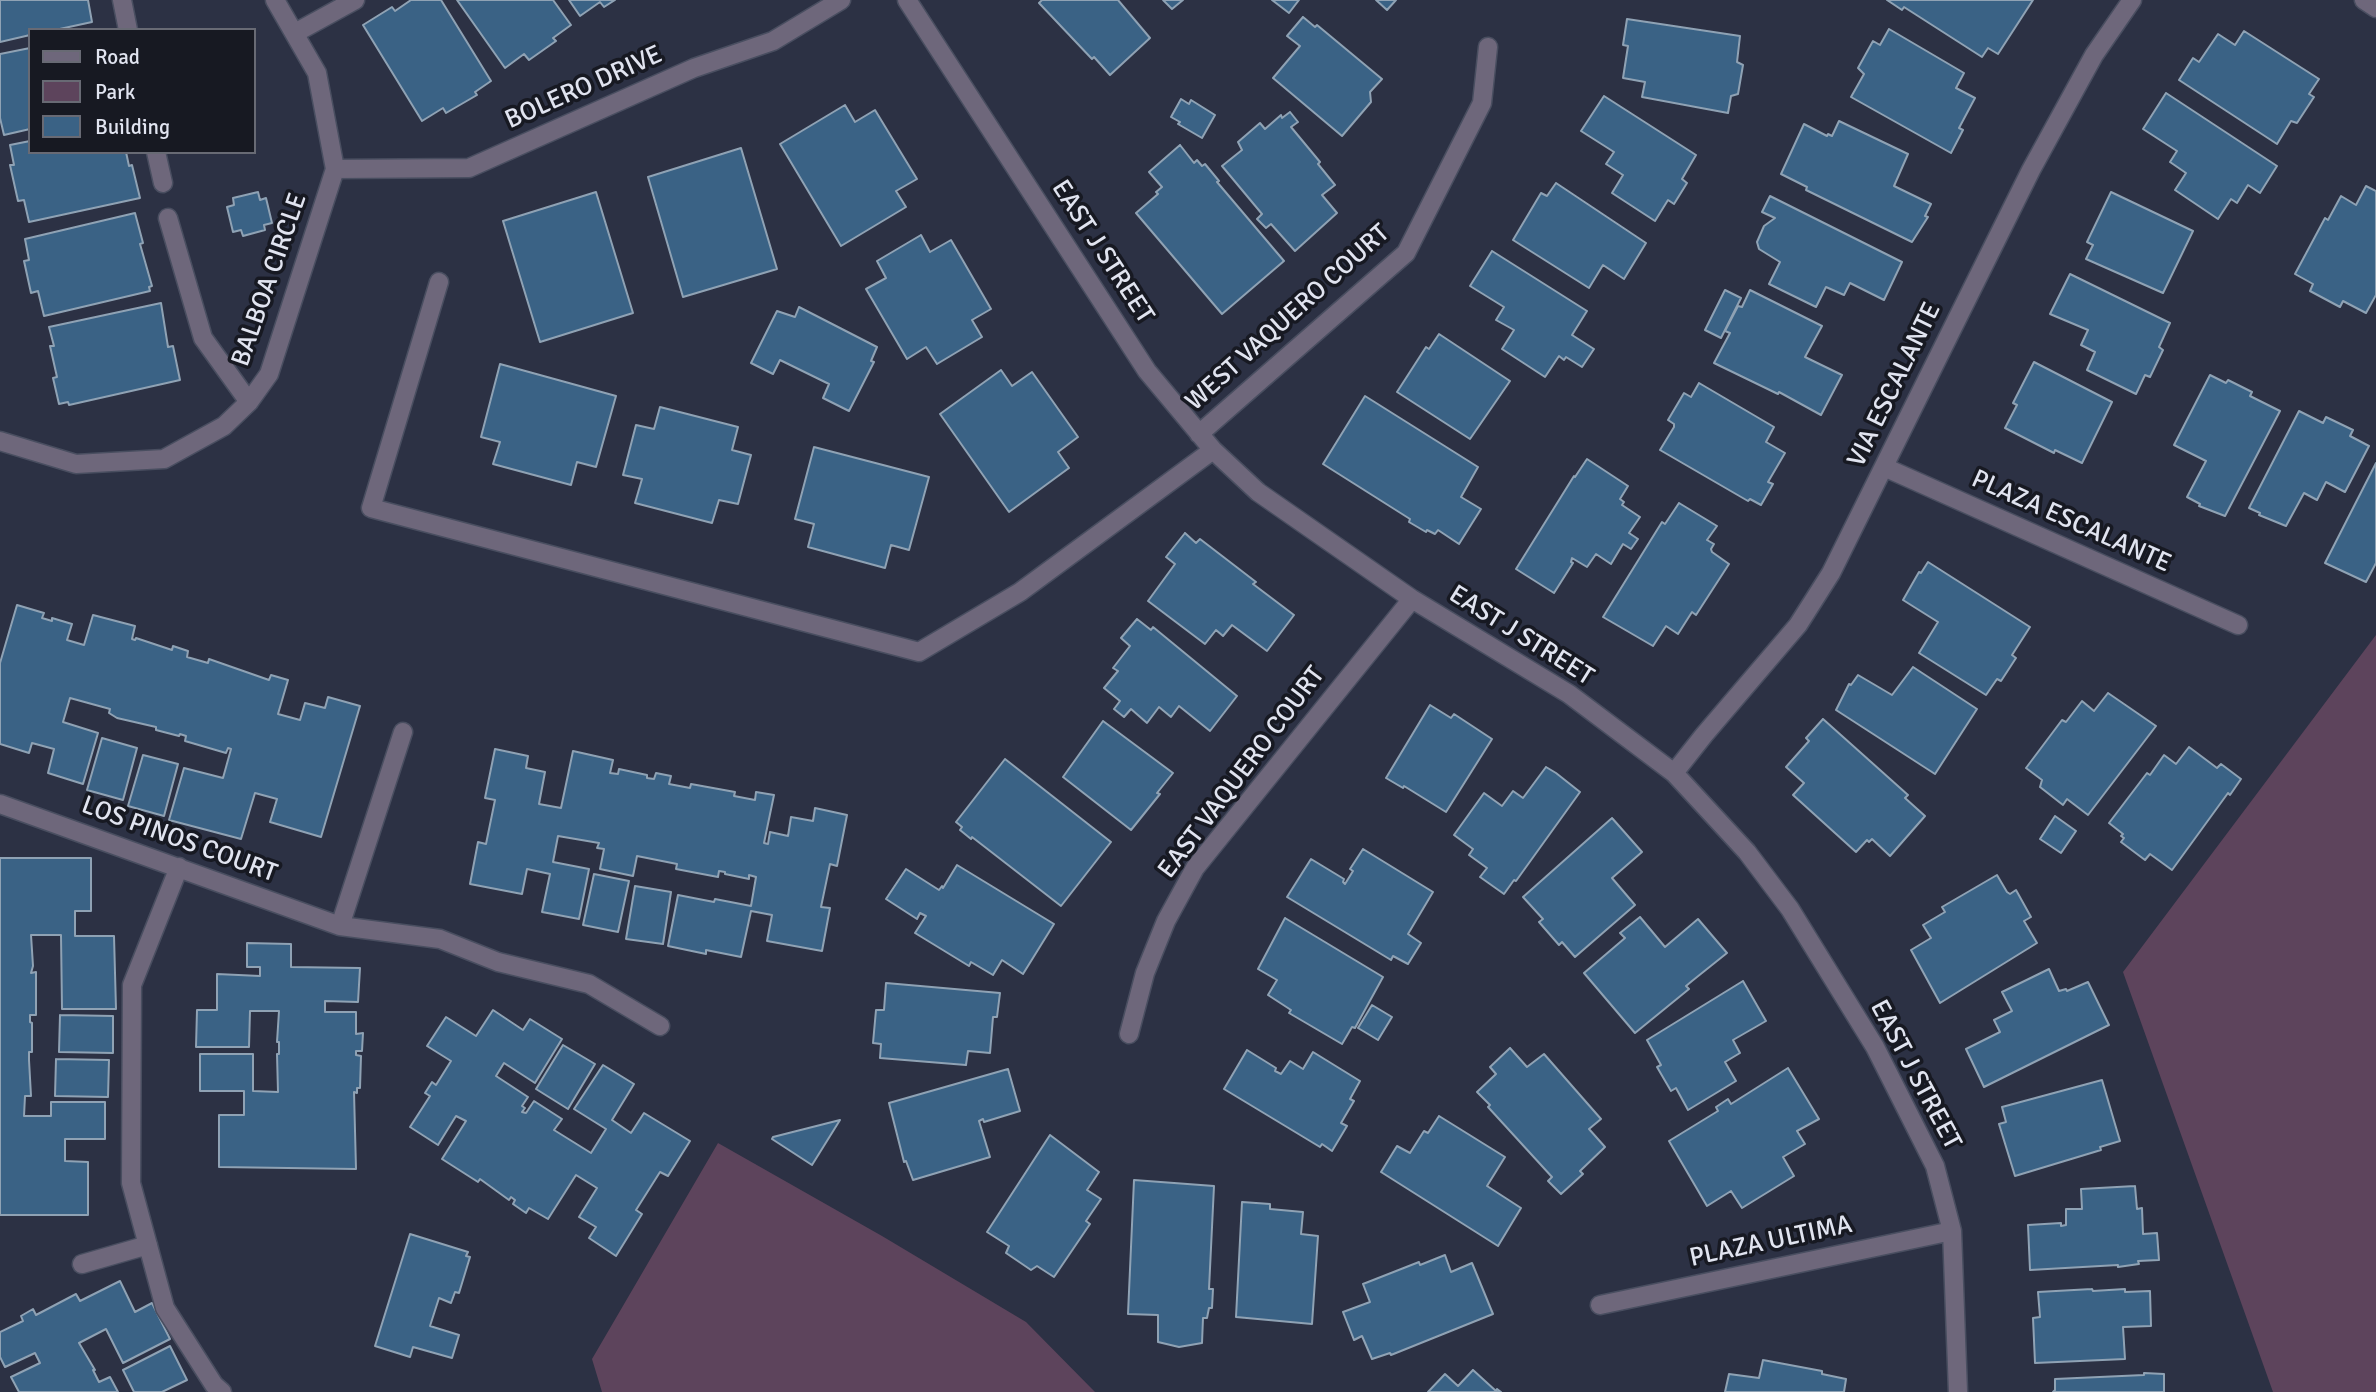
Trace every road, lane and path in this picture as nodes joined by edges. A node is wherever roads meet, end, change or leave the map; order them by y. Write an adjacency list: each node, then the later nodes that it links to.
1 (122, 0): 9 (street)
2 (275, 0): 10 (street, BALBOA CIRCLE)
3 (355, 0): 10 (street)
4 (841, 0): 13 (street, BOLERO DRIVE)
5 (907, 0): 18 (street, EAST J STREET)
6 (2132, 0): 21 (street, VIA ESCALANTE)
7 (2364, 0): 8 (street)
8 (2376, 8)
9 (128, 28)
10 (295, 33): 13 (street, BALBOA CIRCLE)
11 (1488, 47): 18 (street, WEST VAQUERO COURT)
12 (156, 154): 14 (street)
13 (335, 169): 17 (street, BALBOA CIRCLE)
14 (163, 183)
15 (168, 218): 17 (street)
16 (439, 282): 20 (street)
17 (249, 402): 19 (street, BALBOA CIRCLE)
18 (1199, 434): 20 (street, EAST J STREET)
19 (0, 441)
20 (1213, 450): 22 (street, EAST J STREET)
21 (1884, 467): 23 (street, PLAZA ESCALANTE); 25 (street, VIA ESCALANTE)
22 (1412, 599): 25 (street, EAST J STREET); 30 (street, EAST VAQUERO COURT)
23 (2238, 625)
24 (403, 732): 28 (street)
25 (1674, 773): 31 (street, EAST J STREET)
26 (0, 804): 27 (street, LOS PINOS COURT)
27 (179, 867): 28 (street, LOS PINOS COURT); 32 (street)
28 (340, 926): 29 (street, LOS PINOS COURT)
29 (660, 1026)
30 (1129, 1034)
31 (1952, 1231): 34 (street, PLAZA ULTIMA); 36 (street, EAST J STREET)
32 (148, 1245): 33 (street); 35 (street)
33 (82, 1264)
34 (1600, 1305)
35 (222, 1392)
36 (1958, 1392)

